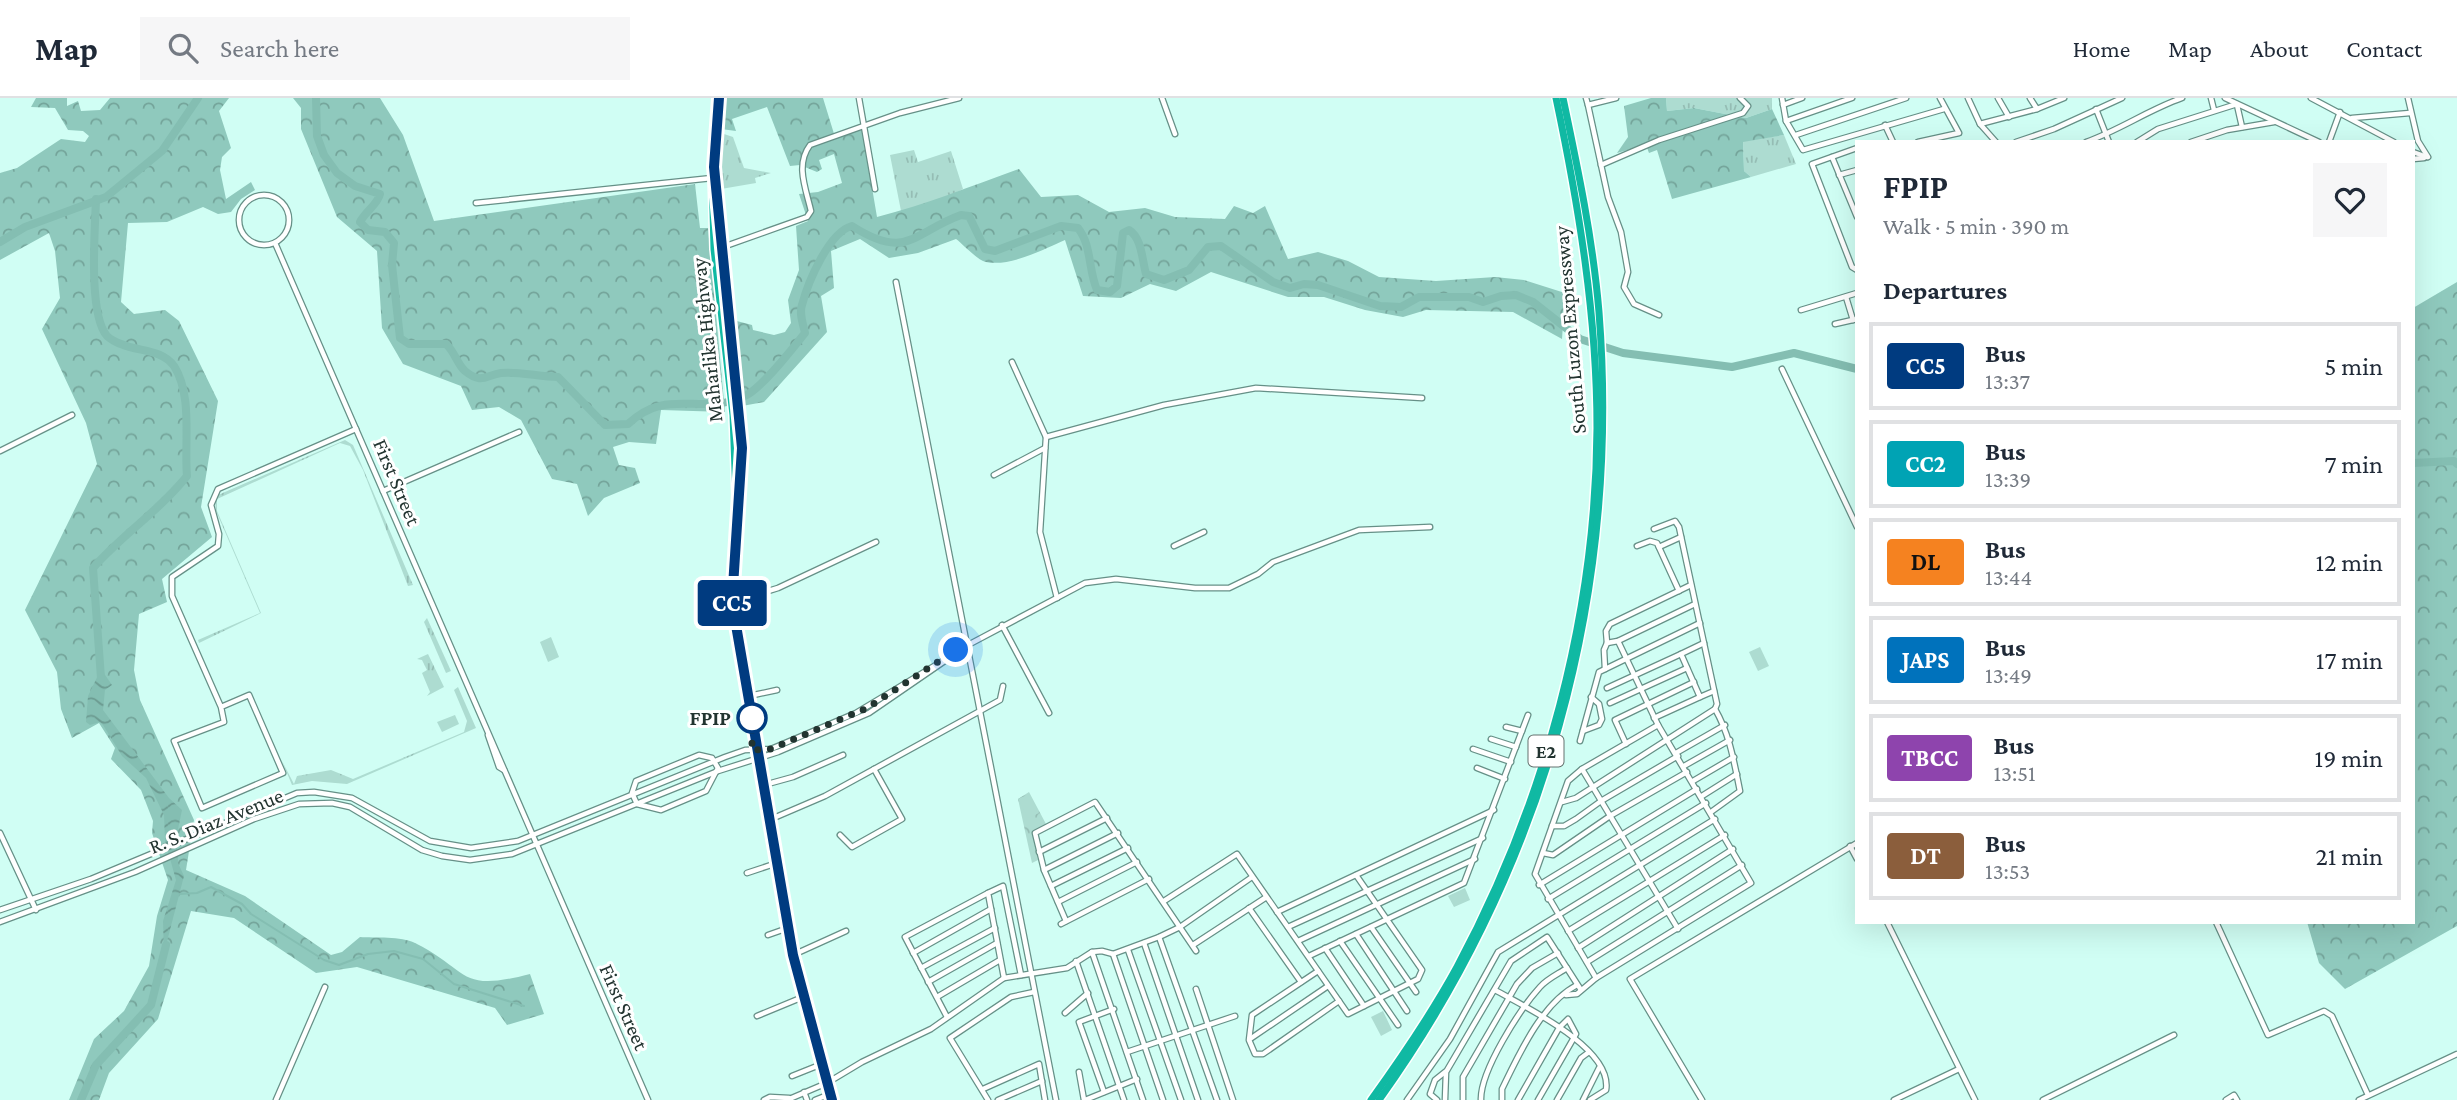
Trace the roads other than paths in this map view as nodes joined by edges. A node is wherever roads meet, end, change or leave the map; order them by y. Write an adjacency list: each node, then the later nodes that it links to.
1 (719, 98): 66 (highway, Maharlika Highway)
2 (859, 98): 40 (street)
3 (958, 98): 40 (street)
4 (1162, 98): 43 (street)
5 (1556, 98): 76 (highway, South Luzon Expressway / E2)
6 (1563, 98): 76 (highway, South Luzon Expressway / E2)
7 (1586, 98): 26 (street)
8 (1616, 98): 26 (street)
9 (1740, 98): 63 (street)
10 (1782, 98): 27 (street)
11 (1802, 98): 27 (street)
12 (1852, 98): 36 (street)
13 (1906, 98): 44 (street)
14 (1940, 98): 28 (street)
15 (1968, 98): 38 (street)
16 (1998, 98): 34 (street)
17 (2030, 98): 29 (street)
18 (2122, 98): 30 (street)
19 (2182, 98): 45 (street)
20 (2211, 98): 31 (street)
21 (2225, 98): 25 (street)
22 (2311, 98): 32 (street)
23 (2408, 98): 33 (street)
24 (2060, 99): 29 (street)
25 (2237, 104): 31 (street); 37 (street); 41 (street)
26 (1588, 105): 63 (street)
27 (1783, 105): 36 (street)
28 (1944, 109): 39 (street); 47 (street)
29 (2037, 109): 34 (street)
30 (2096, 109): 45 (street); 49 (street)
31 (2214, 110): 52 (street)
32 (2340, 112): 35 (street); 56 (street)
33 (2410, 113): 35 (street); 61 (street)
34 (2009, 117): 38 (street)
35 (2351, 118): 57 (street)
36 (1786, 121): 44 (street)
37 (2274, 122): 41 (street); 42 (street)
38 (1980, 124): 48 (street)
39 (1885, 125): 44 (street); 46 (street)
40 (864, 126): 67 (street); 71 (street)
41 (2242, 128): 53 (street)
42 (2299, 133): 54 (street); 55 (street)
43 (1175, 134)
44 (1796, 135)
45 (2106, 135): 50 (street); 51 (street)
46 (1892, 140)
47 (1927, 140)
48 (1993, 140)
49 (2022, 140)
50 (2092, 140)
51 (2108, 140)
52 (2140, 140)
53 (2204, 140)
54 (2300, 140)
55 (2315, 140)
56 (2330, 140)
57 (2390, 140)
58 (1855, 149): 60 (street)
59 (2415, 153): 61 (street)
60 (1832, 157): 65 (street); 72 (street)
61 (2428, 157): 62 (street)
62 (2415, 159)
63 (1601, 165): 78 (street)
64 (1855, 171): 65 (street)
65 (1839, 175): 69 (street)
66 (714, 178): 68 (street); 71 (highway, Maharlika Highway); 84 (highway, Maharlika Highway)
67 (875, 188)
68 (476, 203)
69 (1855, 211)
70 (275, 243): 70 (street); 87 (street, First Street)
71 (722, 247): 84 (highway, Maharlika Highway)
72 (1855, 269)
73 (896, 282): 113 (street)
74 (1855, 294): 75 (street)
75 (1846, 297): 77 (street); 79 (street)
76 (1594, 310): 82 (highway, South Luzon Expressway / E2)
77 (1801, 310)
78 (1659, 315)
79 (1855, 320): 80 (street)
80 (1835, 324)
81 (1012, 362): 89 (street)
82 (1598, 364): 345 (highway, South Luzon Expressway / E2); 346 (highway, South Luzon Expressway / E2)
83 (1782, 369): 94 (street)
84 (733, 378): 106 (highway, Maharlika Highway)
85 (1422, 398): 89 (street)
86 (72, 415): 91 (street)
87 (356, 429): 93 (street, First Street); 130 (street)
88 (519, 432): 93 (street)
89 (1046, 437): 90 (street)
90 (1046, 447): 92 (street); 105 (street)
91 (0, 452)
92 (995, 475)
93 (383, 491): 188 (street, First Street)
94 (1855, 523)
95 (1430, 527): 105 (street)
96 (1654, 529): 98 (street)
97 (1204, 532): 100 (street)
98 (1681, 537): 102 (street); 103 (street)
99 (876, 542): 106 (street)
100 (1174, 546)
101 (1637, 546): 102 (street)
102 (1660, 547): 104 (street)
103 (1691, 584): 104 (street); 107 (street)
104 (1679, 591): 111 (street)
105 (1057, 598): 109 (street)
106 (732, 602): 125 (highway, Maharlika Highway)
107 (1695, 604): 108 (street); 110 (street)
108 (1700, 623): 112 (street); 115 (street)
109 (1002, 625): 113 (street); 133 (street)
110 (1618, 641): 111 (street); 115 (street)
111 (1607, 643): 117 (street)
112 (1704, 643): 114 (street); 124 (street)
113 (968, 645): 132 (street); 149 (street)
114 (1681, 654): 116 (street); 118 (street)
115 (1626, 659): 117 (street); 118 (street)
116 (1687, 668): 119 (street); 122 (street)
117 (1605, 669): 126 (street)
118 (1633, 675): 121 (street); 122 (street)
119 (1694, 682): 127 (street); 129 (street)
120 (1003, 686): 132 (street)
121 (1607, 688)
122 (1640, 689): 128 (street); 129 (street)
123 (777, 690): 125 (street)
124 (1714, 691): 127 (street); 131 (street)
125 (748, 696): 149 (highway, Maharlika Highway)
126 (1591, 697): 140 (street); 140 (street)
127 (1700, 697): 135 (street)
128 (1610, 703)
129 (1647, 704): 135 (street); 145 (street)
130 (221, 707): 130 (street)
131 (1715, 709): 137 (street); 142 (street)
132 (979, 710): 156 (street); 266 (street)
133 (1049, 713)
134 (1528, 715): 139 (street)
135 (1654, 718): 136 (street)
136 (1657, 725): 142 (street); 145 (street)
137 (1725, 725): 143 (street); 148 (street)
138 (1506, 727): 139 (street)
139 (1522, 731): 146 (street)
140 (1583, 731): 144 (street)
141 (1491, 739): 146 (street)
142 (1667, 739): 148 (street); 164 (street)
143 (1730, 740): 151 (street); 154 (street)
144 (1580, 741)
145 (1626, 744): 157 (street)
146 (1516, 747): 153 (street)
147 (1473, 749): 153 (street)
148 (1677, 754): 154 (street); 169 (street)
149 (758, 755): 152 (street, R. S. Diaz Avenue); 158 (street, R. S. Diaz Avenue); 163 (highway, Maharlika Highway)
150 (843, 755): 163 (street)
151 (1734, 757): 160 (street); 162 (street)
152 (715, 761): 158 (street); 167 (street, R. S. Diaz Avenue); 167 (street)
153 (1511, 762): 161 (street)
154 (1684, 766): 159 (street)
155 (1477, 768): 161 (street)
156 (874, 769): 182 (street); 189 (street)
157 (1582, 769): 164 (street); 171 (street)
158 (718, 771): 173 (street, R. S. Diaz Avenue); 173 (street)
159 (1687, 772): 162 (street); 178 (street)
160 (1737, 774): 168 (street); 177 (street)
161 (1505, 779): 175 (street)
162 (1692, 781): 165 (street)
163 (763, 785): 182 (highway, Maharlika Highway)
164 (1592, 786): 169 (street); 171 (street)
165 (1697, 789): 168 (street); 187 (street)
166 (314, 792): 170 (street); 174 (street, R. S. Diaz Avenue); 188 (street, R. S. Diaz Avenue)
167 (632, 795): 173 (street); 176 (street, R. S. Diaz Avenue)
168 (1702, 796): 172 (street)
169 (1601, 801): 178 (street); 184 (street)
170 (315, 802): 180 (street, R. S. Diaz Avenue); 193 (street, R. S. Diaz Avenue)
171 (1562, 802): 184 (street)
172 (1706, 803): 177 (street); 196 (street)
173 (637, 804): 183 (street, R. S. Diaz Avenue)
174 (251, 810): 180 (street); 217 (street, R. S. Diaz Avenue)
175 (1494, 810): 191 (street); 208 (street)
176 (592, 811): 183 (street); 188 (street, R. S. Diaz Avenue)
177 (1711, 812): 181 (street)
178 (1610, 816): 187 (street); 199 (street)
179 (1107, 818): 186 (street); 198 (street); 198 (street)
180 (254, 819): 226 (street, R. S. Diaz Avenue)
181 (1715, 819): 190 (street); 204 (street)
182 (769, 820): 203 (highway, Maharlika Highway)
183 (596, 821): 193 (street, R. S. Diaz Avenue)
184 (1552, 826): 199 (street)
185 (0, 833): 217 (street)
186 (1118, 833): 195 (street); 206 (street)
187 (1620, 833): 196 (street); 212 (street)
188 (532, 835): 193 (street, First Street)
189 (840, 835)
190 (1725, 835): 197 (street); 211 (street)
191 (1483, 838): 201 (street); 214 (street)
192 (1855, 844): 194 (street)
193 (537, 845): 330 (street, First Street)
194 (1850, 846): 200 (street); 358 (street)
195 (1128, 848): 202 (street); 213 (street)
196 (1630, 849): 204 (street); 219 (street)
197 (1733, 849): 205 (street); 216 (street)
198 (1039, 852): 206 (street)
199 (1543, 853): 212 (street)
200 (1855, 855)
201 (1475, 859): 222 (street); 230 (street)
202 (1137, 862): 210 (street); 221 (street)
203 (777, 863): 207 (street); 237 (highway, Maharlika Highway)
204 (1640, 865): 211 (street); 229 (street)
205 (1742, 865): 228 (street); 239 (street)
206 (1044, 870): 213 (street)
207 (747, 873)
208 (1356, 875): 214 (street); 227 (street)
209 (1252, 877): 218 (street); 220 (street); 234 (street)
210 (1149, 879): 220 (street); 221 (street)
211 (1649, 881): 216 (street); 241 (street)
212 (1539, 885): 219 (street)
213 (1051, 886): 221 (street)
214 (1367, 891): 222 (street); 235 (street)
215 (988, 893): 224 (street); 255 (street); 267 (street)
216 (1659, 896): 228 (street); 251 (street)
217 (33, 898): 225 (street, R. S. Diaz Avenue); 226 (street)
218 (1265, 898): 223 (street); 227 (street)
219 (1548, 899): 229 (street)
220 (1164, 901): 234 (street)
221 (1058, 902)
222 (1377, 905): 230 (street); 245 (street)
223 (1249, 908): 249 (street); 271 (street)
224 (991, 909): 238 (street); 255 (street)
225 (0, 910)
226 (36, 910): 231 (street, R. S. Diaz Avenue)
227 (1277, 912): 235 (street)
228 (1668, 912): 239 (street); 262 (street)
229 (1558, 916): 241 (street); 347 (street)
230 (1387, 919): 236 (street); 272 (street)
231 (0, 922)
232 (1888, 924): 314 (street)
233 (2217, 924): 325 (street)
234 (1180, 927): 244 (street); 249 (street)
235 (1288, 927): 245 (street)
236 (1370, 927): 242 (street); 272 (street)
237 (788, 928): 243 (street); 258 (highway, Maharlika Highway)
238 (995, 928): 247 (street); 263 (street)
239 (1678, 929): 269 (street)
240 (846, 931): 258 (street)
241 (1568, 931): 251 (street)
242 (1356, 934): 246 (street); 279 (street)
243 (768, 935)
244 (1159, 937): 248 (street); 302 (street)
245 (1298, 941): 259 (street)
246 (1340, 941): 250 (street); 286 (street)
247 (997, 943): 260 (street); 270 (street)
248 (1144, 943): 252 (street); 303 (street)
249 (1193, 945): 253 (street)
250 (1325, 948): 259 (street); 289 (street)
251 (1578, 948): 262 (street)
252 (1128, 950): 257 (street); 307 (street)
253 (1196, 951)
254 (1092, 952): 257 (street); 261 (street); 291 (street)
255 (913, 953): 263 (street)
256 (1558, 953): 264 (street); 277 (street); 287 (street)
257 (1113, 954): 308 (street)
258 (793, 955): 284 (highway, Maharlika Highway)
259 (1309, 956): 265 (street)
260 (1000, 960): 268 (street); 285 (street)
261 (1076, 961): 266 (street); 282 (street)
262 (1587, 962): 269 (street)
263 (921, 968): 270 (street)
264 (1567, 968): 273 (street); 290 (street)
265 (1318, 971): 271 (street); 274 (street)
266 (1031, 974): 267 (street); 280 (street)
267 (1021, 975): 268 (street)
268 (1004, 978): 297 (street)
269 (1596, 978): 278 (street)
270 (928, 982): 285 (street)
271 (1301, 982): 306 (street)
272 (1410, 983): 279 (street); 281 (street)
273 (1577, 985): 278 (street); 283 (street)
274 (1328, 986): 288 (street); 306 (street)
275 (325, 988): 329 (street)
276 (1196, 989): 299 (street)
277 (1494, 990): 287 (street); 316 (street)
278 (1581, 990): 283 (street)
279 (1393, 991): 286 (street); 292 (street)
280 (1034, 992): 322 (street); 336 (street)
281 (1416, 992)
282 (1087, 993): 293 (street); 294 (street)
283 (1566, 995): 298 (street)
284 (803, 997): 295 (street); 312 (highway, Maharlika Highway)
285 (937, 997): 297 (street)
286 (1380, 998): 289 (street); 300 (street)
287 (1510, 999): 290 (street); 350 (street)
288 (1339, 1001): 289 (street); 306 (street)
289 (1364, 1006)
290 (1525, 1007): 298 (street); 351 (street)
291 (1114, 1009): 294 (street); 309 (street)
292 (1406, 1011)
293 (1065, 1013)
294 (1095, 1015): 321 (street); 324 (street)
295 (757, 1016)
296 (1235, 1016): 299 (street)
297 (947, 1017): 320 (street)
298 (1543, 1018): 301 (street); 352 (street)
299 (1208, 1024): 302 (street); 344 (street)
300 (1398, 1025)
301 (1559, 1028): 304 (street); 304 (street); 353 (street)
302 (1192, 1029): 303 (street); 343 (street)
303 (1176, 1035): 307 (street); 342 (street)
304 (1573, 1035): 310 (street); 354 (street)
305 (2174, 1035): 361 (street)
306 (1249, 1040)
307 (1159, 1041): 308 (street); 341 (street)
308 (1144, 1046): 309 (street); 340 (street)
309 (1127, 1052): 318 (street)
310 (1589, 1052): 313 (street); 355 (street)
311 (2457, 1054): 325 (street)
312 (822, 1064): 317 (street); 320 (highway, Maharlika Highway)
313 (1599, 1068): 356 (street); 357 (street)
314 (1959, 1069): 359 (street); 360 (street)
315 (1079, 1072): 337 (street)
316 (1446, 1072): 348 (street); 349 (street)
317 (792, 1076)
318 (1137, 1079): 321 (street); 339 (street)
319 (1042, 1081): 322 (street); 328 (street); 335 (street)
320 (827, 1083): 323 (street); 326 (highway, Maharlika Highway)
321 (1119, 1086): 324 (street); 338 (street)
322 (983, 1089): 334 (street)
323 (804, 1092): 327 (street); 332 (street)
324 (1104, 1092): 337 (street)
325 (2368, 1095): 364 (street)
326 (831, 1097): 333 (street)
327 (788, 1099): 331 (street)
328 (1043, 1099)
329 (276, 1100)
330 (648, 1100)
331 (764, 1100)
332 (807, 1100)
333 (815, 1100)
334 (988, 1100)
335 (998, 1100)
336 (1056, 1100)
337 (1084, 1100)
338 (1124, 1100)
339 (1143, 1100)
340 (1163, 1100)
341 (1181, 1100)
342 (1198, 1100)
343 (1216, 1100)
344 (1233, 1100)
345 (1371, 1100)
346 (1379, 1100)
347 (1407, 1100)
348 (1437, 1100)
349 (1445, 1100)
350 (1464, 1100)
351 (1481, 1100)
352 (1502, 1100)
353 (1518, 1100)
354 (1538, 1100)
355 (1557, 1100)
356 (1583, 1100)
357 (1590, 1100)
358 (1702, 1100)
359 (1894, 1100)
360 (1975, 1100)
361 (2043, 1100)
362 (2226, 1100): 363 (street)
363 (2236, 1100)
364 (2359, 1100)

